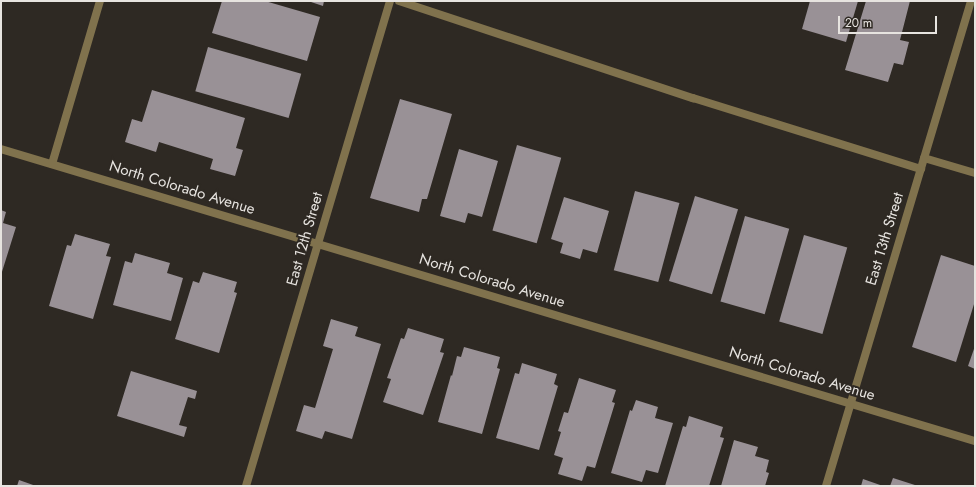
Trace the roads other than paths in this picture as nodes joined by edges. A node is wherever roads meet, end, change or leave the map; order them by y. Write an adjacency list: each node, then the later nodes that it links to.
1 (100, 1): 7 (street)
2 (390, 1): 10 (street, East 12th Street)
3 (399, 1): 8 (street)
4 (971, 1): 6 (street, East 13th Street)
5 (1, 149): 7 (street, North Colorado Avenue)
6 (924, 158): 8 (street, East 13th Street); 9 (street)
7 (52, 164): 10 (street, North Colorado Avenue)
8 (921, 169): 11 (street, East 13th Street)
9 (975, 174)
10 (318, 244): 11 (street, North Colorado Avenue); 13 (street, East 12th Street)
11 (851, 403): 12 (street, North Colorado Avenue); 14 (street, East 13th Street)
12 (975, 441)
13 (246, 486)
14 (826, 486)

